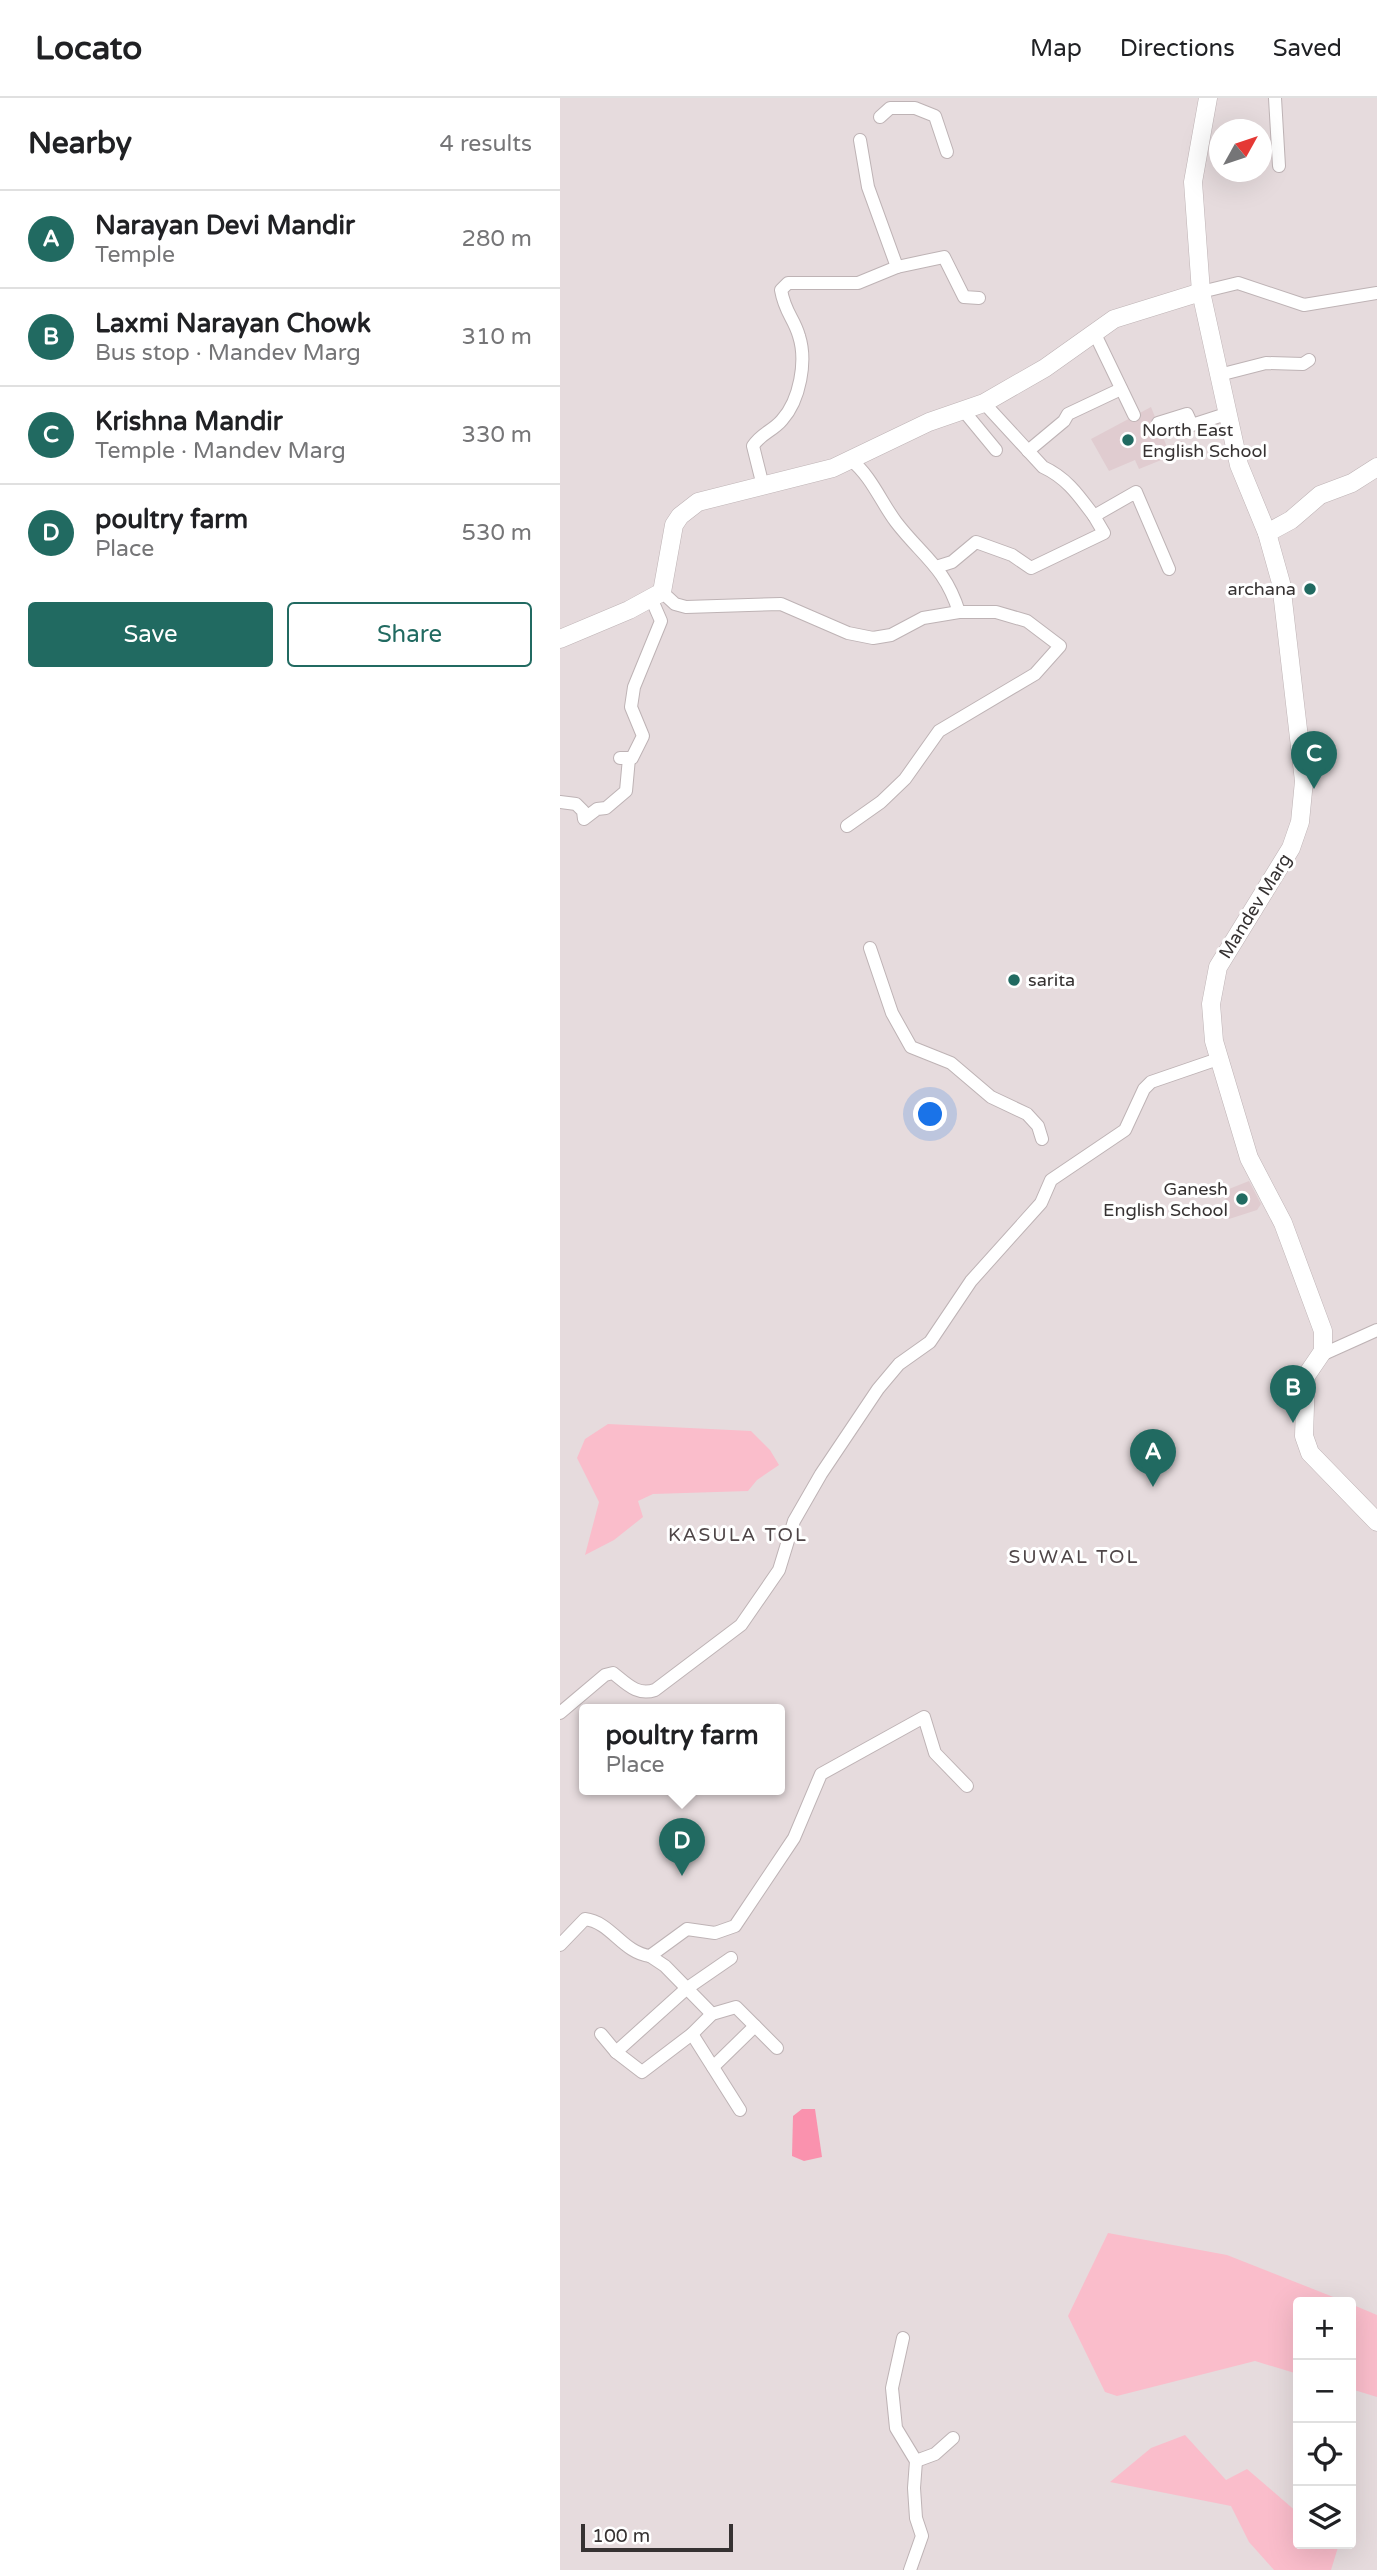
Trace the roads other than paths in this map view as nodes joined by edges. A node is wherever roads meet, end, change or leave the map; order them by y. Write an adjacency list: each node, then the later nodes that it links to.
1 (1208, 98): 8 (main road, Mandev Marg)
2 (1275, 98): 6 (street)
3 (880, 117): 5 (street)
4 (860, 140): 7 (street)
5 (947, 152)
6 (1279, 166)
7 (897, 267): 10 (street); 24 (street)
8 (1201, 292): 9 (street); 11 (main road); 13 (main road, Mandev Marg)
9 (1377, 293)
10 (979, 298)
11 (1094, 332): 14 (street); 15 (main road)
12 (1309, 360): 13 (street)
13 (1219, 374): 17 (main road, Mandev Marg)
14 (1121, 389): 18 (street); 21 (street)
15 (984, 402): 16 (main road); 21 (street)
16 (963, 410): 20 (street); 22 (main road)
17 (1226, 414): 19 (street); 26 (main road, Mandev Marg)
18 (1134, 415)
19 (1158, 423)
20 (996, 450)
21 (1028, 452): 25 (street)
22 (851, 460): 24 (main road); 27 (street)
23 (1377, 467): 26 (main road)
24 (762, 486): 29 (main road)
25 (1094, 516): 27 (street); 28 (street)
26 (1268, 533): 35 (main road, Mandev Marg)
27 (936, 566): 30 (street)
28 (1169, 569)
29 (656, 595): 30 (street); 31 (main road); 32 (street)
30 (959, 612): 33 (street)
31 (560, 639)
32 (560, 802)
33 (847, 826)
34 (870, 948): 36 (street)
35 (1218, 1059): 38 (main road, Mandev Marg); 40 (street)
36 (1042, 1139)
37 (1377, 1330): 38 (street)
38 (1318, 1356): 39 (main road, Mandev Marg)
39 (1377, 1522)
40 (560, 1713)
41 (967, 1786): 43 (street)
42 (560, 1945): 43 (street)
43 (650, 1956): 45 (street)
44 (731, 1958): 45 (street)
45 (686, 1990): 46 (street); 51 (street)
46 (712, 2014): 47 (street); 49 (street)
47 (755, 2026): 50 (street); 52 (street)
48 (601, 2034): 51 (street)
49 (692, 2034): 51 (street); 52 (street)
50 (777, 2048)
51 (617, 2052)
52 (713, 2067): 53 (street)
53 (740, 2110)
54 (903, 2338): 56 (street)
55 (953, 2438): 56 (street)
56 (916, 2461): 57 (street)
57 (910, 2570)

